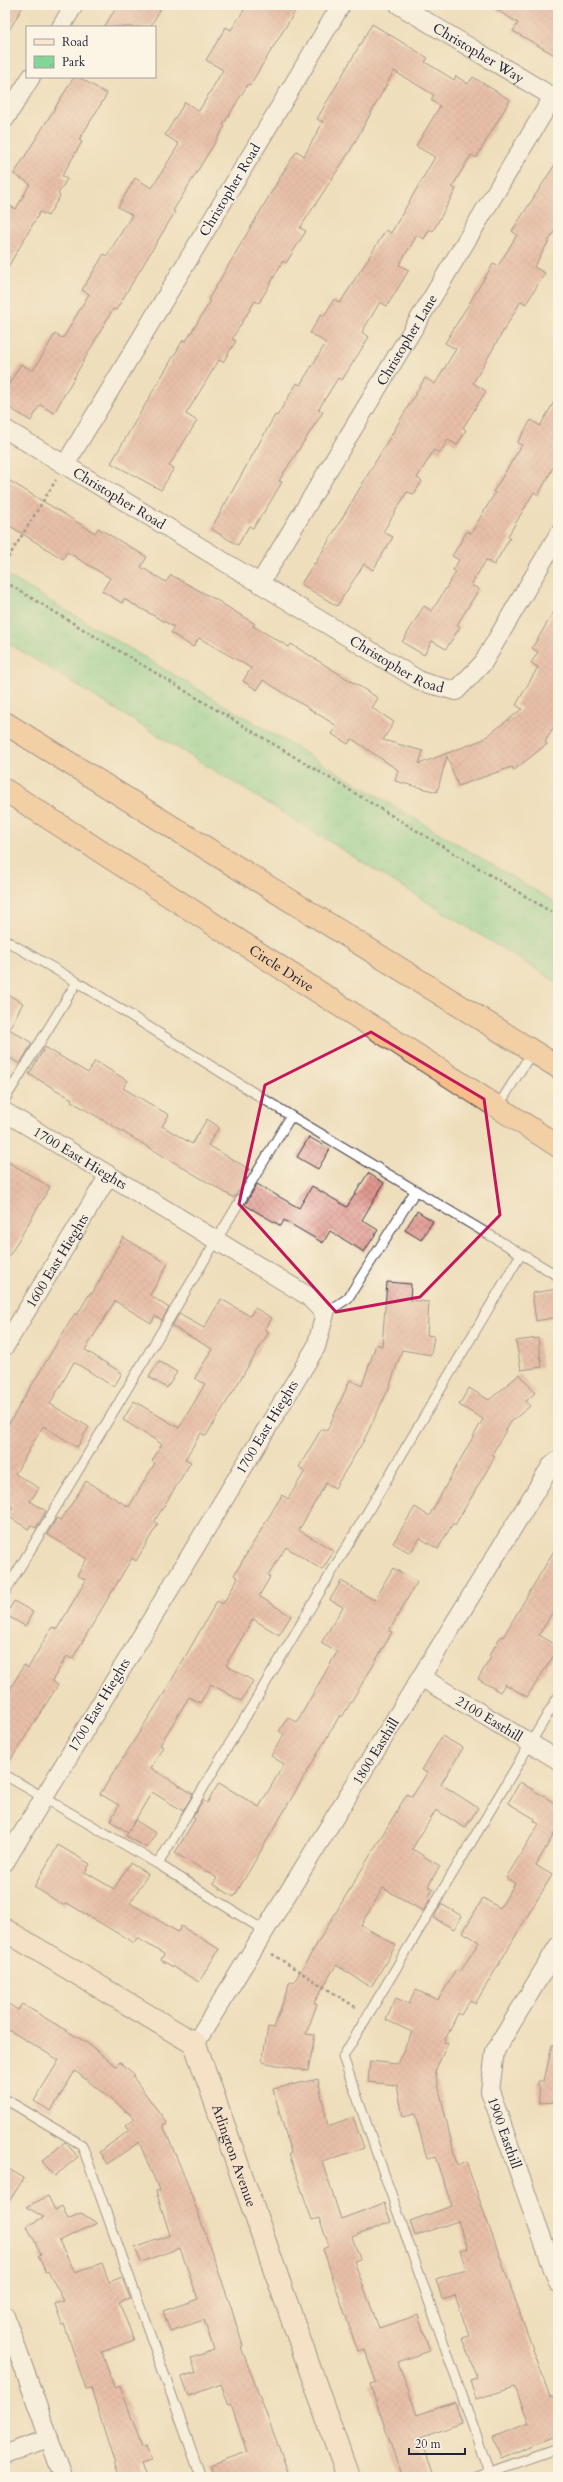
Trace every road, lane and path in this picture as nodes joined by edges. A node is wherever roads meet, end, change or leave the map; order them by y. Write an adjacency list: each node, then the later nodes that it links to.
1 (74, 5): 4 (street)
2 (341, 5): 9 (street, Christopher Road)
3 (399, 5): 6 (street, Christopher Way)
4 (62, 26)
5 (30, 78): 7 (street)
6 (556, 98): 14 (street, Christopher Lane)
7 (5, 119)
8 (5, 429): 9 (street)
9 (65, 465): 14 (street, Christopher Road)
10 (56, 481): 12 (path)
11 (558, 535): 14 (street, Christopher Road)
12 (5, 562)
13 (5, 582): 17 (path)
14 (260, 583)
15 (5, 723): 20 (highway)
16 (5, 790): 23 (highway, Circle Drive)
17 (558, 916)
18 (5, 940): 19 (lane)
19 (77, 982): 22 (lane); 25 (lane)
20 (532, 1052): 21 (highway); 23 (lane)
21 (558, 1067)
22 (5, 1099)
23 (497, 1108): 26 (highway, Circle Drive)
24 (5, 1112): 27 (street, 1700 East Hieghts)
25 (291, 1116): 28 (lane); 29 (lane)
26 (558, 1146)
27 (109, 1175): 29 (street, 1700 East Hieghts); 33 (street, 1600 East Hieghts)
28 (416, 1190): 30 (lane); 32 (lane)
29 (217, 1240): 32 (street, 1700 East Hieghts); 35 (lane)
30 (521, 1254): 31 (lane); 43 (lane)
31 (558, 1276)
32 (325, 1314): 41 (street, 1700 East Hieghts)
33 (5, 1346)
34 (558, 1460): 36 (street, 1800 Easthill)
35 (5, 1592)
36 (421, 1677): 38 (street, 2100 Easthill); 45 (street, 1800 Easthill)
37 (558, 1697): 38 (lane)
38 (531, 1744): 39 (street, 2100 Easthill); 48 (lane)
39 (558, 1760)
40 (5, 1775): 41 (lane)
41 (43, 1798): 42 (street, 1700 East Hieghts); 43 (lane)
42 (5, 1862)
43 (158, 1864): 45 (lane)
44 (5, 1930): 49 (street)
45 (265, 1931): 49 (street, 1800 Easthill)
46 (558, 1946): 51 (street, 1900 Easthill)
47 (275, 1956): 48 (path)
48 (369, 2015): 56 (lane)
49 (195, 2044): 59 (street, Arlington Avenue)
50 (5, 2099): 58 (lane)
51 (558, 2283)
52 (5, 2316): 53 (street)
53 (49, 2438): 55 (street); 57 (street)
54 (558, 2448): 56 (lane)
55 (5, 2454)
56 (489, 2472): 60 (lane)
57 (63, 2477)
58 (201, 2477)
59 (348, 2477)
60 (476, 2477)

